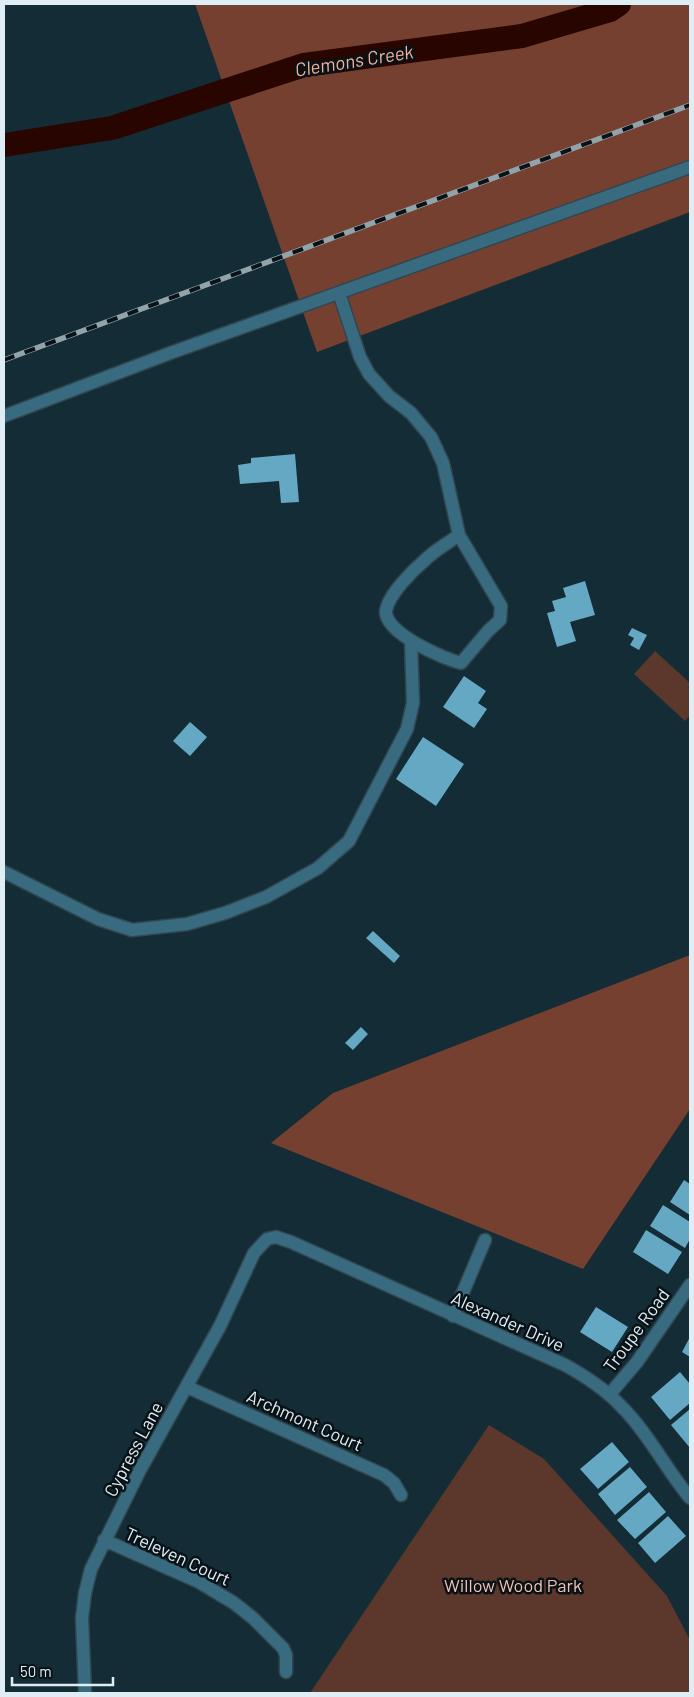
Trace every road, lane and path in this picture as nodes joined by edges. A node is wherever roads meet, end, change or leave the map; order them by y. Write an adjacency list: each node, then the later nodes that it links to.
1 (690, 167): 2 (street)
2 (339, 293): 3 (street); 4 (street)
3 (4, 416)
4 (459, 535): 5 (street); 5 (street)
5 (410, 641): 6 (street)
6 (4, 872)
7 (267, 1239): 10 (street, Alexander Drive); 11 (street, Cypress Lane)
8 (485, 1240): 10 (street)
9 (690, 1285): 12 (street, Troupe Road)
10 (453, 1316): 12 (street, Alexander Drive)
11 (187, 1387): 13 (street, Archmont Court); 15 (street, Cypress Lane)
12 (609, 1395): 14 (street, Alexander Drive)
13 (401, 1496)
14 (690, 1498)
15 (104, 1540): 16 (street, Treleven Court); 17 (street, Cypress Lane)
16 (286, 1672)
17 (85, 1693)

